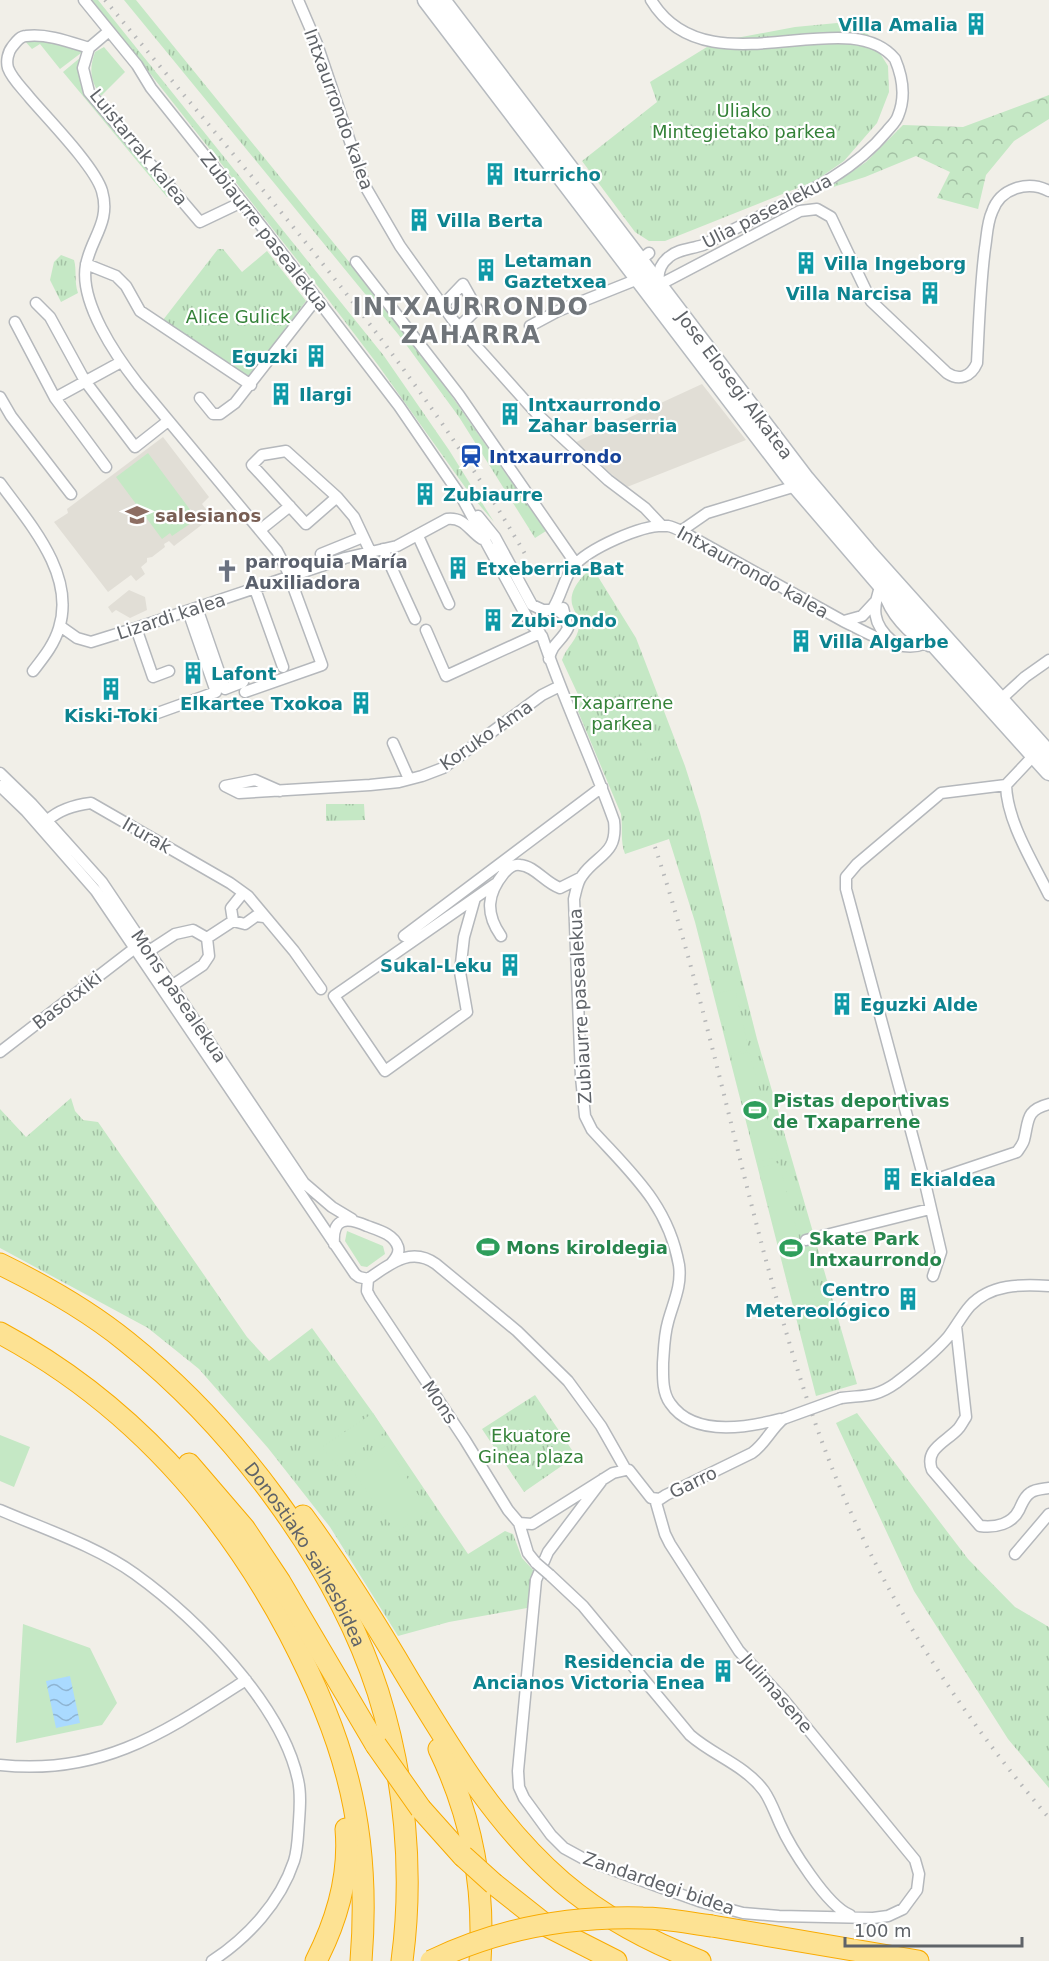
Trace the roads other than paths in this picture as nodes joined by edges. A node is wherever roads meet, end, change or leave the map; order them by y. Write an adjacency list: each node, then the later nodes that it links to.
1 (84, 0): 6 (street, Zubiaurre pasealekua)
2 (298, 0): 20 (street, Intxaurrondo kalea)
3 (426, 0): 16 (main road)
4 (442, 0): 13 (main road, Jose Elosegi Alkatea)
5 (651, 0): 7 (street)
6 (109, 31): 9 (street); 11 (street, Zubiaurre pasealekua)
7 (728, 32)
8 (882, 37): 12 (street, Ulia pasealekua)
9 (89, 48): 11 (street, Luistarrak kalea); 15 (street)
10 (1049, 191): 17 (street)
11 (242, 202): 18 (street, Zubiaurre pasealekua)
12 (678, 252): 13 (street); 17 (street, Ulia pasealekua)
13 (640, 254): 16 (street); 17 (main road, Jose Elosegi Alkatea)
14 (356, 262): 48 (street)
15 (86, 264): 24 (street); 26 (street)
16 (638, 279): 22 (street); 33 (main road)
17 (658, 285): 66 (main road, Jose Elosegi Alkatea)
18 (317, 298): 26 (street); 36 (street, Zubiaurre pasealekua)
19 (36, 303): 25 (street)
20 (442, 306): 23 (street, Intxaurrondo kalea); 23 (street)
21 (15, 322): 28 (street)
22 (530, 326)
23 (459, 327): 38 (street, Intxaurrondo kalea)
24 (121, 362): 25 (street); 30 (street)
25 (85, 381): 28 (street); 30 (street)
26 (251, 385): 29 (street)
27 (0, 397): 34 (street)
28 (55, 398): 31 (street)
29 (200, 398)
30 (168, 421): 39 (street)
31 (106, 467)
32 (0, 483): 60 (street)
33 (796, 486): 40 (street); 50 (main road)
34 (71, 494)
35 (337, 497): 37 (street); 37 (street); 42 (street)
36 (462, 498): 43 (street, Zubiaurre pasealekua); 47 (street, Zubiaurre pasealekua)
37 (290, 506): 39 (street)
38 (662, 526): 40 (street, Intxaurrondo kalea); 48 (street, Intxaurrondo kalea)
39 (260, 530): 49 (street)
40 (681, 531): 59 (street, Intxaurrondo kalea)
41 (418, 536): 43 (street, Lizardi kalea); 44 (street, Lizardi kalea); 54 (street)
42 (363, 537): 45 (street); 46 (street)
43 (487, 542): 47 (street, Lizardi kalea); 64 (street, Zubiaurre pasealekua)
44 (383, 549): 45 (street, Lizardi kalea); 58 (street)
45 (370, 551): 49 (street, Lizardi kalea)
46 (321, 554)
47 (508, 561): 56 (street, Zubiaurre pasealekua)
48 (576, 564): 52 (street, Intxaurrondo kalea)
49 (290, 578): 51 (street, Lizardi kalea); 55 (street)
50 (881, 585): 53 (street); 66 (main road)
51 (255, 589): 55 (street, Lizardi kalea); 70 (street)
52 (562, 593): 56 (street, Intxaurrondo kalea); 57 (street, Intxaurrondo kalea)
53 (874, 602): 59 (street, Intxaurrondo kalea); 63 (street); 67 (street)
54 (449, 604)
55 (192, 610): 61 (street, Lizardi kalea); 75 (street)
56 (550, 610): 57 (street); 64 (street)
57 (564, 615): 65 (street)
58 (415, 619)
59 (843, 621): 63 (street, Intxaurrondo kalea)
60 (60, 627): 61 (street, Lizardi kalea); 71 (street)
61 (136, 628): 72 (street)
62 (426, 630): 64 (street)
63 (862, 630): 67 (street, Intxaurrondo kalea)
64 (541, 635): 65 (street); 68 (street, Zubiaurre pasealekua)
65 (558, 639): 68 (street)
66 (932, 639): 67 (street, Intxaurrondo kalea); 74 (main road, Jose Elosegi Alkatea); 77 (main road)
67 (897, 645)
68 (549, 659): 73 (street, Zubiaurre pasealekua)
69 (1049, 660): 74 (street)
70 (283, 667)
71 (33, 671)
72 (169, 671)
73 (560, 686): 80 (street, Koruko Ama); 83 (street, Zubiaurre pasealekua)
74 (1000, 700): 77 (main road, Jose Elosegi Alkatea)
75 (152, 715)
76 (393, 743): 80 (street)
77 (1042, 752): 78 (main road); 81 (street)
78 (1049, 772)
79 (0, 773): 87 (street, Mons pasealekua)
80 (409, 779): 85 (street, Koruko Ama)
81 (1006, 785): 84 (street); 86 (street)
82 (0, 786): 98 (street, Mons pasealekua)
83 (602, 787): 88 (street, Zubiaurre pasealekua); 95 (street)
84 (986, 788): 86 (street); 104 (street)
85 (280, 791)
86 (1006, 802): 91 (street)
87 (48, 820): 90 (street, Irurak); 99 (street, Mons pasealekua)
88 (580, 878): 89 (street); 119 (street, Zubiaurre pasealekua)
89 (495, 884): 92 (street); 96 (street)
90 (243, 893): 93 (street, Irurak); 94 (street)
91 (1049, 895)
92 (475, 898): 92 (street)
93 (264, 917): 94 (street); 101 (street, Irurak)
94 (233, 921): 97 (street)
95 (404, 936)
96 (501, 936)
97 (207, 938): 99 (street); 100 (street)
98 (135, 948): 102 (street, Basotxiki); 108 (street, Mons pasealekua)
99 (149, 951): 100 (street, Mons pasealekua)
100 (173, 985): 106 (street, Mons pasealekua)
101 (321, 989)
102 (0, 1052)
103 (1049, 1104): 104 (street)
104 (925, 1183): 105 (street)
105 (930, 1209): 107 (street); 111 (street)
106 (352, 1219): 108 (street); 110 (street)
107 (806, 1240)
108 (334, 1244): 112 (street)
109 (0, 1264): 117 (highway, Donostiako saihesbidea)
110 (391, 1264): 112 (street); 121 (street)
111 (933, 1276)
112 (368, 1279): 128 (street, Mons)
113 (1049, 1286): 114 (street, Zubiaurre pasealekua)
114 (956, 1326): 118 (street, Zubiaurre pasealekua, bridge); 124 (street)
115 (0, 1333): 116 (highway)
116 (57, 1367): 133 (highway); 142 (highway, bridge)
117 (164, 1374): 130 (highway); 139 (highway, Donostiako saihesbidea)
118 (783, 1419): 119 (street, Zubiaurre pasealekua); 120 (street, Garro)
119 (755, 1426): 120 (street)
120 (765, 1440): 125 (street, Garro)
121 (615, 1454): 122 (street); 123 (street)
122 (626, 1470): 123 (street); 125 (street, Garro)
123 (608, 1476): 128 (street); 135 (street, Zandardegi bidea)
124 (1049, 1488)
125 (655, 1499): 134 (street, Julimasene)
126 (0, 1510): 131 (street)
127 (1049, 1514): 129 (street)
128 (519, 1523): 135 (street, Mons, bridge)
129 (1015, 1554)
130 (346, 1578): 141 (highway); 143 (highway)
131 (246, 1680): 132 (street); 136 (street)
132 (0, 1765)
133 (348, 1778): 137 (highway); 138 (highway)
134 (919, 1874): 135 (street, Zandardegi bidea)
135 (853, 1916)
136 (212, 1961)
137 (316, 1961)
138 (362, 1961)
139 (402, 1961)
140 (431, 1961): 144 (highway, bridge)
141 (480, 1961)
142 (616, 1961)
143 (699, 1961)
144 (918, 1961)

